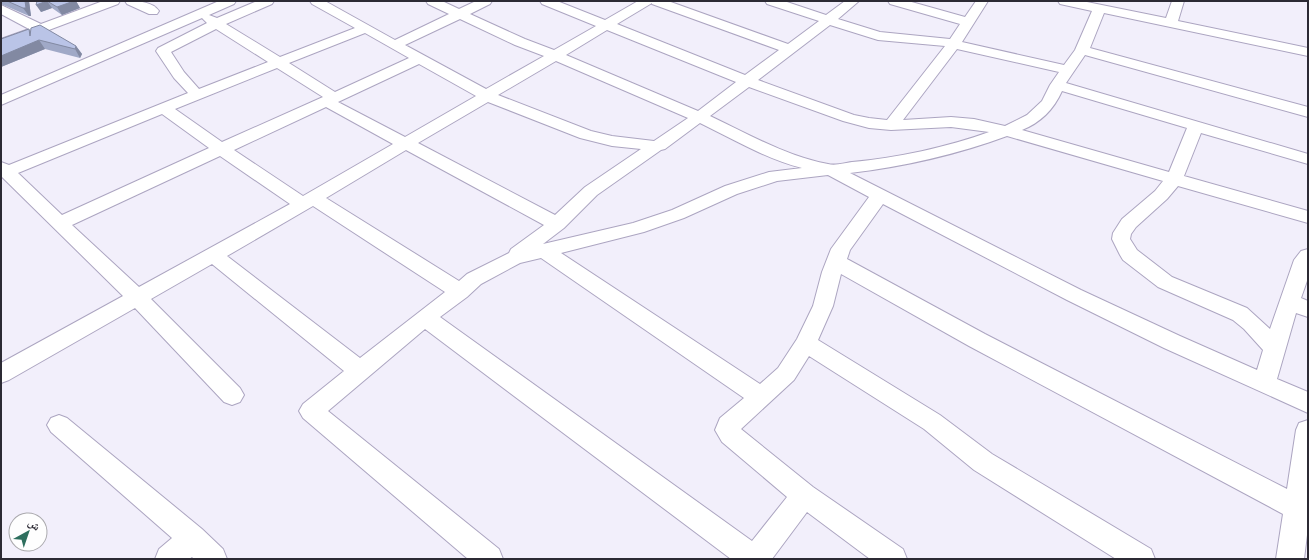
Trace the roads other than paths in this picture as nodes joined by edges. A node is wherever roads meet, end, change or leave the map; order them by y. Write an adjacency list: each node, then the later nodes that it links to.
1 (114, 1): 27 (street)
2 (131, 1): 19 (street)
3 (230, 1): 20 (street)
4 (268, 1): 24 (street)
5 (316, 1): 28 (street)
6 (432, 1): 21 (street)
7 (486, 1): 21 (street)
8 (546, 1): 26 (street)
9 (648, 1): 26 (street)
10 (656, 1): 32 (street)
11 (771, 1): 22 (street)
12 (853, 1): 22 (street)
13 (894, 1): 23 (street)
14 (982, 1): 23 (street)
15 (1064, 1): 18 (street)
16 (1178, 1): 25 (street)
17 (1, 9): 27 (street)
18 (1099, 9): 25 (street); 33 (street)
19 (153, 11)
20 (202, 13): 24 (street); 44 (street)
21 (460, 14): 31 (street); 35 (street)
22 (828, 20): 29 (street); 32 (street)
23 (968, 22): 29 (street)
24 (217, 23): 37 (street); 41 (street)
25 (1171, 24): 34 (street)
26 (606, 26): 35 (street); 39 (street)
27 (40, 29): 30 (street)
28 (364, 29): 31 (street); 37 (street)
29 (954, 43): 38 (street); 48 (street)
30 (1, 44)
31 (395, 45): 36 (street)
32 (790, 49): 39 (street)
33 (1082, 50): 38 (street); 46 (street)
34 (1308, 52)
35 (555, 55): 42 (street); 47 (street)
36 (419, 58): 42 (street); 43 (street)
37 (279, 63): 41 (street); 43 (street)
38 (1068, 70): 40 (street)
39 (747, 81): 47 (street); 48 (street)
40 (1057, 84): 49 (street); 50 (street)
41 (197, 95): 45 (street)
42 (487, 96): 51 (street); 52 (street)
43 (330, 99): 51 (street); 53 (street)
44 (1, 100)
45 (164, 108): 53 (street); 55 (street)
46 (1308, 112)
47 (699, 117): 52 (street); 56 (street)
48 (891, 125): 50 (street)
49 (1196, 126): 54 (street); 57 (street)
50 (1007, 131): 56 (street); 57 (street)
51 (404, 144): 59 (street); 62 (street)
52 (659, 146): 62 (street)
53 (221, 149): 59 (street); 61 (street)
54 (1308, 159)
55 (4, 170): 61 (street)
56 (830, 170): 58 (street); 63 (street)
57 (1175, 178): 60 (street); 73 (street)
58 (880, 194): 67 (street); 78 (street)
59 (309, 201): 64 (street); 68 (street)
60 (1308, 217)
61 (60, 223): 69 (street)
62 (557, 224): 66 (street)
63 (544, 251): 66 (street); 80 (street)
64 (213, 255): 69 (street); 76 (street)
65 (1308, 256): 70 (street)
66 (514, 258): 68 (street)
67 (836, 262): 72 (street); 85 (street)
68 (460, 292): 71 (street)
69 (137, 297): 74 (street); 79 (street)
70 (1299, 305): 73 (street)
71 (425, 318): 76 (street); 90 (street)
72 (806, 343): 80 (street); 92 (street)
73 (1274, 348): 78 (street)
74 (24, 360): 75 (street); 77 (street)
75 (1, 362)
76 (360, 371): 89 (street)
77 (1, 374)
78 (1264, 383): 81 (street)
79 (232, 395)
80 (761, 397): 84 (street)
81 (1308, 403)
82 (59, 425): 86 (street)
83 (1308, 430): 85 (street)
84 (804, 495): 90 (street); 91 (street)
85 (1302, 510): 93 (street)
86 (192, 538): 87 (street); 88 (street)
87 (169, 559)
88 (212, 559)
89 (489, 559)
90 (754, 559)
91 (894, 559)
92 (1141, 559)
93 (1290, 559)

